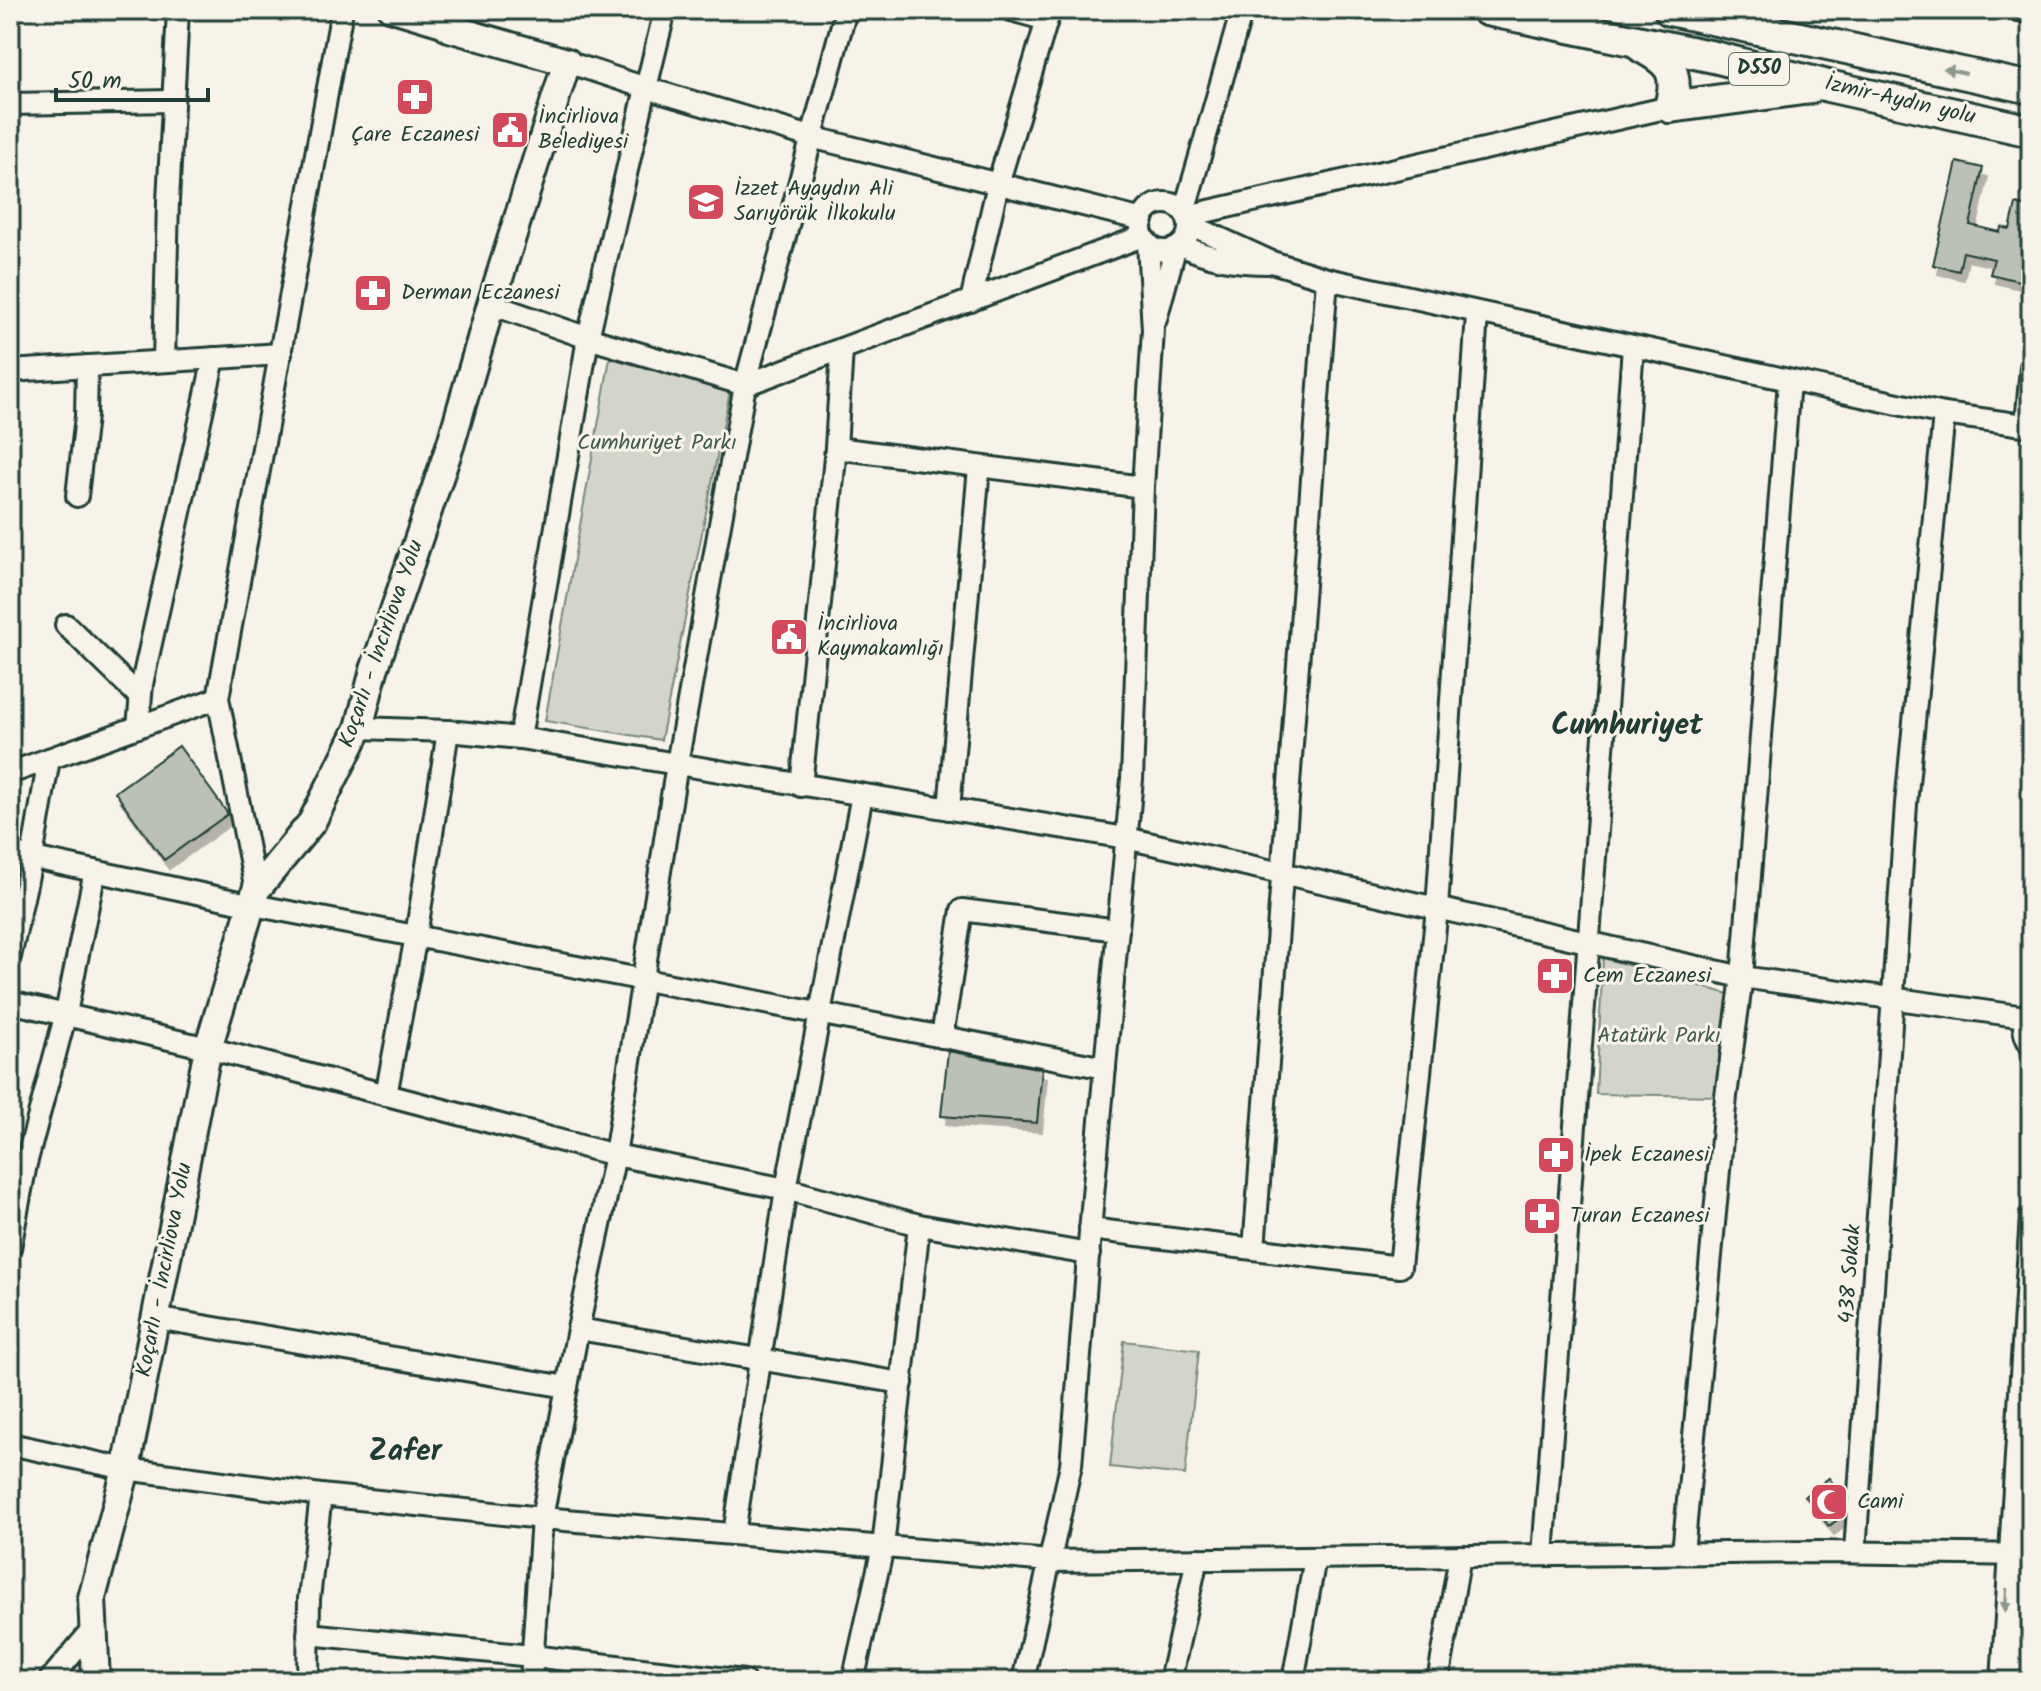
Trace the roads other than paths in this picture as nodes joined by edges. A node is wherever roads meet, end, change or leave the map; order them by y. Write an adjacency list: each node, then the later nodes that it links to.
1 (178, 10): 20 (street)
2 (342, 10): 38 (street)
3 (389, 10): 11 (street)
4 (665, 10): 17 (street)
5 (846, 10): 24 (street)
6 (1011, 10): 10 (street)
7 (1242, 10): 26 (street)
8 (1487, 10): 13 (highway, İzmir-Aydın yolu / D550)
9 (1670, 10): 12 (highway, İzmir-Aydın yolu / D550)
10 (1049, 15): 25 (street)
11 (461, 20): 15 (main road)
12 (1738, 26): 14 (highway); 18 (highway, İzmir-Aydın yolu / D550, one-way to 12)
13 (1626, 39): 14 (highway, İzmir-Aydın yolu / D550); 22 (highway)
14 (1726, 60): 16 (highway, İzmir-Aydın yolu / D550); 19 (highway); 22 (highway)
15 (567, 62): 17 (street); 32 (main road, Koçarlı - İncirliova Yolu)
16 (1828, 86): 19 (highway); 23 (highway, İzmir-Aydın yolu / D550)
17 (646, 88): 24 (street); 35 (street)
18 (2031, 88)
19 (1722, 100): 22 (highway)
20 (172, 101): 21 (street); 40 (street)
21 (10, 104)
22 (1670, 107): 26 (street)
23 (2031, 131)
24 (811, 137): 25 (street); 45 (street)
25 (998, 184): 27 (street); 31 (street)
26 (1187, 217): 27 (street); 28 (street); 29 (street)
27 (1145, 233): 28 (street); 31 (street); 34 (street)
28 (1178, 247): 29 (street); 34 (street)
29 (1272, 262): 30 (street)
30 (1327, 279): 33 (street); 69 (street)
31 (971, 301): 37 (street)
32 (491, 304): 35 (street); 56 (main road, Koçarlı - İncirliova Yolu)
33 (1477, 314): 36 (street); 71 (street)
34 (1153, 330): 50 (street)
35 (588, 338): 45 (street); 58 (street)
36 (1633, 347): 44 (street); 74 (street)
37 (842, 349): 45 (street); 48 (street)
38 (281, 354): 39 (street); 54 (street)
39 (214, 358): 40 (street); 53 (street)
40 (164, 361): 41 (street)
41 (87, 366): 43 (street); 51 (street)
42 (2031, 367): 47 (street)
43 (10, 371)
44 (1789, 381): 46 (street); 76 (street)
45 (745, 385): 60 (street)
46 (1944, 414): 47 (street); 78 (street, 438 Sokak)
47 (2028, 426)
48 (836, 448): 49 (street); 62 (street)
49 (979, 467): 50 (street); 64 (street)
50 (1143, 487): 65 (street)
51 (77, 496)
52 (66, 625): 53 (street)
53 (140, 697): 55 (street)
54 (218, 698): 55 (street); 70 (street)
55 (138, 727): 59 (street)
56 (359, 728): 57 (street); 70 (main road, Koçarlı - İncirliova Yolu)
57 (448, 731): 58 (street); 73 (street)
58 (520, 738): 60 (street)
59 (49, 759): 61 (street); 67 (street)
60 (677, 764): 62 (street); 77 (street)
61 (10, 773)
62 (801, 786): 63 (street)
63 (862, 795): 64 (street); 81 (street)
64 (949, 809): 65 (street)
65 (1126, 838): 69 (street); 72 (street)
66 (10, 853): 67 (street)
67 (32, 857): 68 (street); 75 (street)
68 (95, 871): 70 (street); 80 (street)
69 (1282, 873): 71 (street); 94 (street)
70 (254, 897): 73 (street); 85 (main road, Koçarlı - İncirliova Yolu)
71 (1437, 908): 74 (street); 94 (street)
72 (1118, 930): 83 (street); 86 (street)
73 (416, 936): 77 (street); 87 (street)
74 (1588, 942): 76 (street); 110 (street)
75 (10, 957)
76 (1742, 977): 78 (street); 109 (street)
77 (643, 980): 81 (street); 88 (street)
78 (1894, 999): 82 (street); 108 (street, 438 Sokak)
79 (10, 1002): 80 (street)
80 (66, 1013): 85 (street); 93 (street)
81 (819, 1013): 83 (street); 89 (street)
82 (2028, 1013): 84 (street)
83 (942, 1037): 86 (street)
84 (2031, 1046)
85 (208, 1048): 87 (street); 96 (main road, Koçarlı - İncirliova Yolu)
86 (1105, 1068): 92 (street)
87 (386, 1095): 88 (street)
88 (615, 1155): 89 (street); 97 (street)
89 (786, 1189): 91 (street); 98 (street)
90 (2031, 1215): 112 (street)
91 (919, 1225): 95 (street); 99 (street)
92 (1090, 1229): 94 (street); 95 (street)
93 (10, 1248)
94 (1254, 1249)
95 (1089, 1254): 115 (street)
96 (155, 1318): 100 (street); 102 (main road, Koçarlı - İncirliova Yolu)
97 (578, 1329): 98 (street); 100 (street)
98 (762, 1360): 99 (street); 106 (street)
99 (902, 1383): 107 (street)
100 (567, 1387): 104 (street)
101 (10, 1444): 102 (street)
102 (126, 1469): 103 (street); 116 (main road, Koçarlı - İncirliova Yolu)
103 (321, 1495): 104 (street); 117 (street)
104 (542, 1518): 106 (street); 118 (street)
105 (2031, 1521): 112 (street)
106 (734, 1534): 107 (street)
107 (883, 1547): 115 (street); 124 (street)
108 (1855, 1552): 109 (street); 112 (street)
109 (1683, 1553): 110 (street)
110 (1543, 1555): 111 (street)
111 (1460, 1556): 113 (street); 128 (street)
112 (2023, 1556): 129 (street, one-way to 129); 130 (street)
113 (1315, 1558): 114 (street); 127 (street)
114 (1197, 1559): 115 (street); 126 (street)
115 (1050, 1561): 125 (street)
116 (94, 1628): 119 (street); 120 (main road, Koçarlı - İncirliova Yolu)
117 (308, 1634): 118 (street); 121 (street)
118 (532, 1656): 122 (street); 123 (street)
119 (49, 1681)
120 (96, 1681)
121 (308, 1681)
122 (531, 1681)
123 (744, 1681)
124 (853, 1681)
125 (1023, 1681)
126 (1170, 1681)
127 (1293, 1681)
128 (1438, 1681)
129 (2002, 1681)
130 (2020, 1681)

